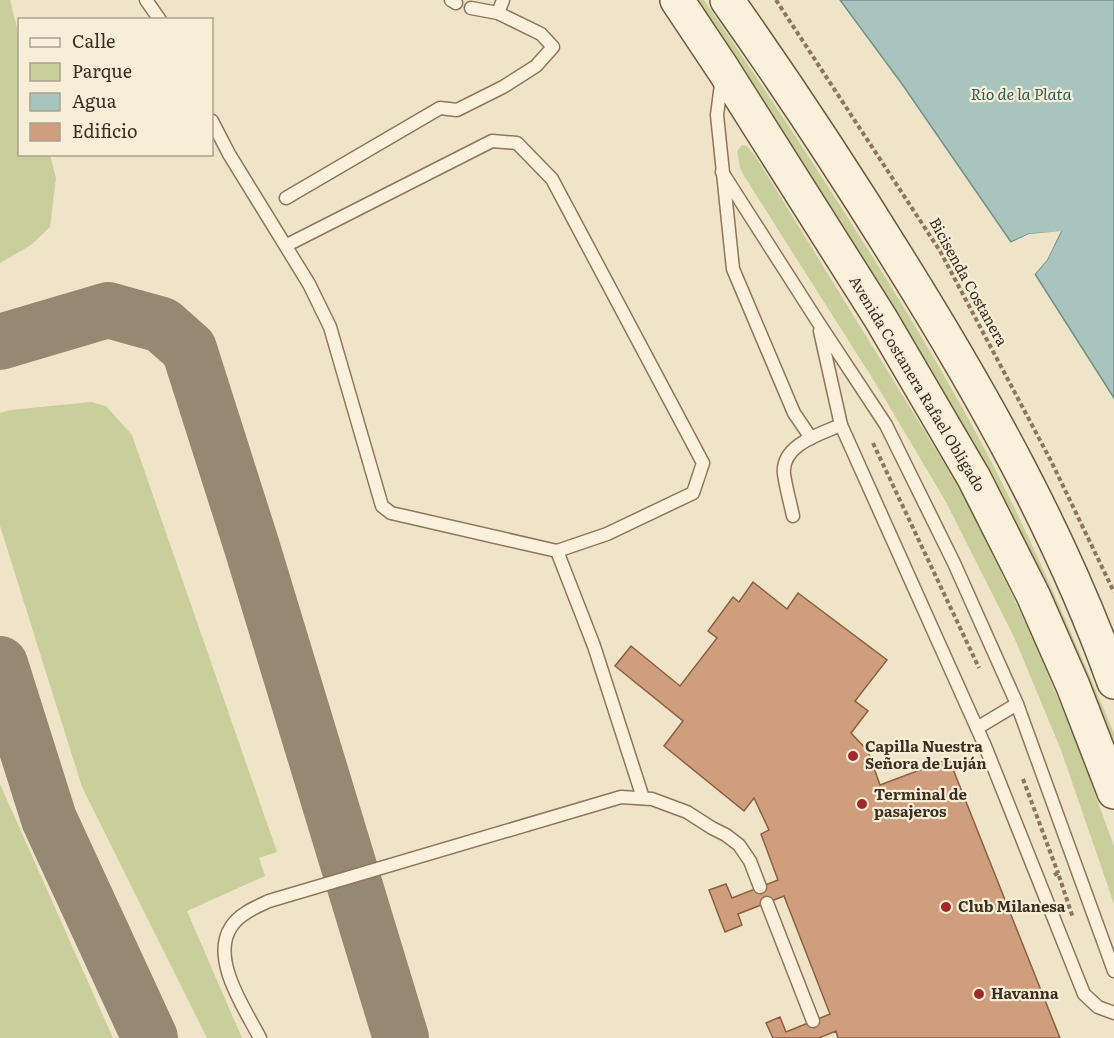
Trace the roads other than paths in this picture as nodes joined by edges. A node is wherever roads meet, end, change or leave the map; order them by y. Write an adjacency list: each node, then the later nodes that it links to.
1 (146, 0): 7 (lane)
2 (503, 0): 6 (lane)
3 (677, 0): 8 (main road, Avenida Costanera Rafael Obligado)
4 (727, 0): 18 (main road)
5 (471, 8): 6 (lane)
6 (498, 13): 11 (lane)
7 (159, 18)
8 (723, 69): 10 (lane); 21 (main road, Avenida Costanera Rafael Obligado)
9 (213, 123): 12 (lane)
10 (722, 172): 13 (lane); 15 (lane)
11 (286, 198)
12 (286, 245): 17 (lane); 17 (lane)
13 (818, 322): 14 (lane); 19 (lane)
14 (841, 425): 15 (lane); 20 (lane)
15 (811, 438): 16 (lane)
16 (793, 516)
17 (557, 551): 22 (lane)
18 (1114, 682)
19 (1017, 704): 20 (lane); 25 (lane)
20 (977, 728): 26 (lane)
21 (1114, 792)
22 (643, 798): 23 (lane); 28 (lane)
23 (760, 887)
24 (767, 903): 27 (lane)
25 (1114, 971)
26 (1114, 1013)
27 (813, 1021)
28 (260, 1038)

